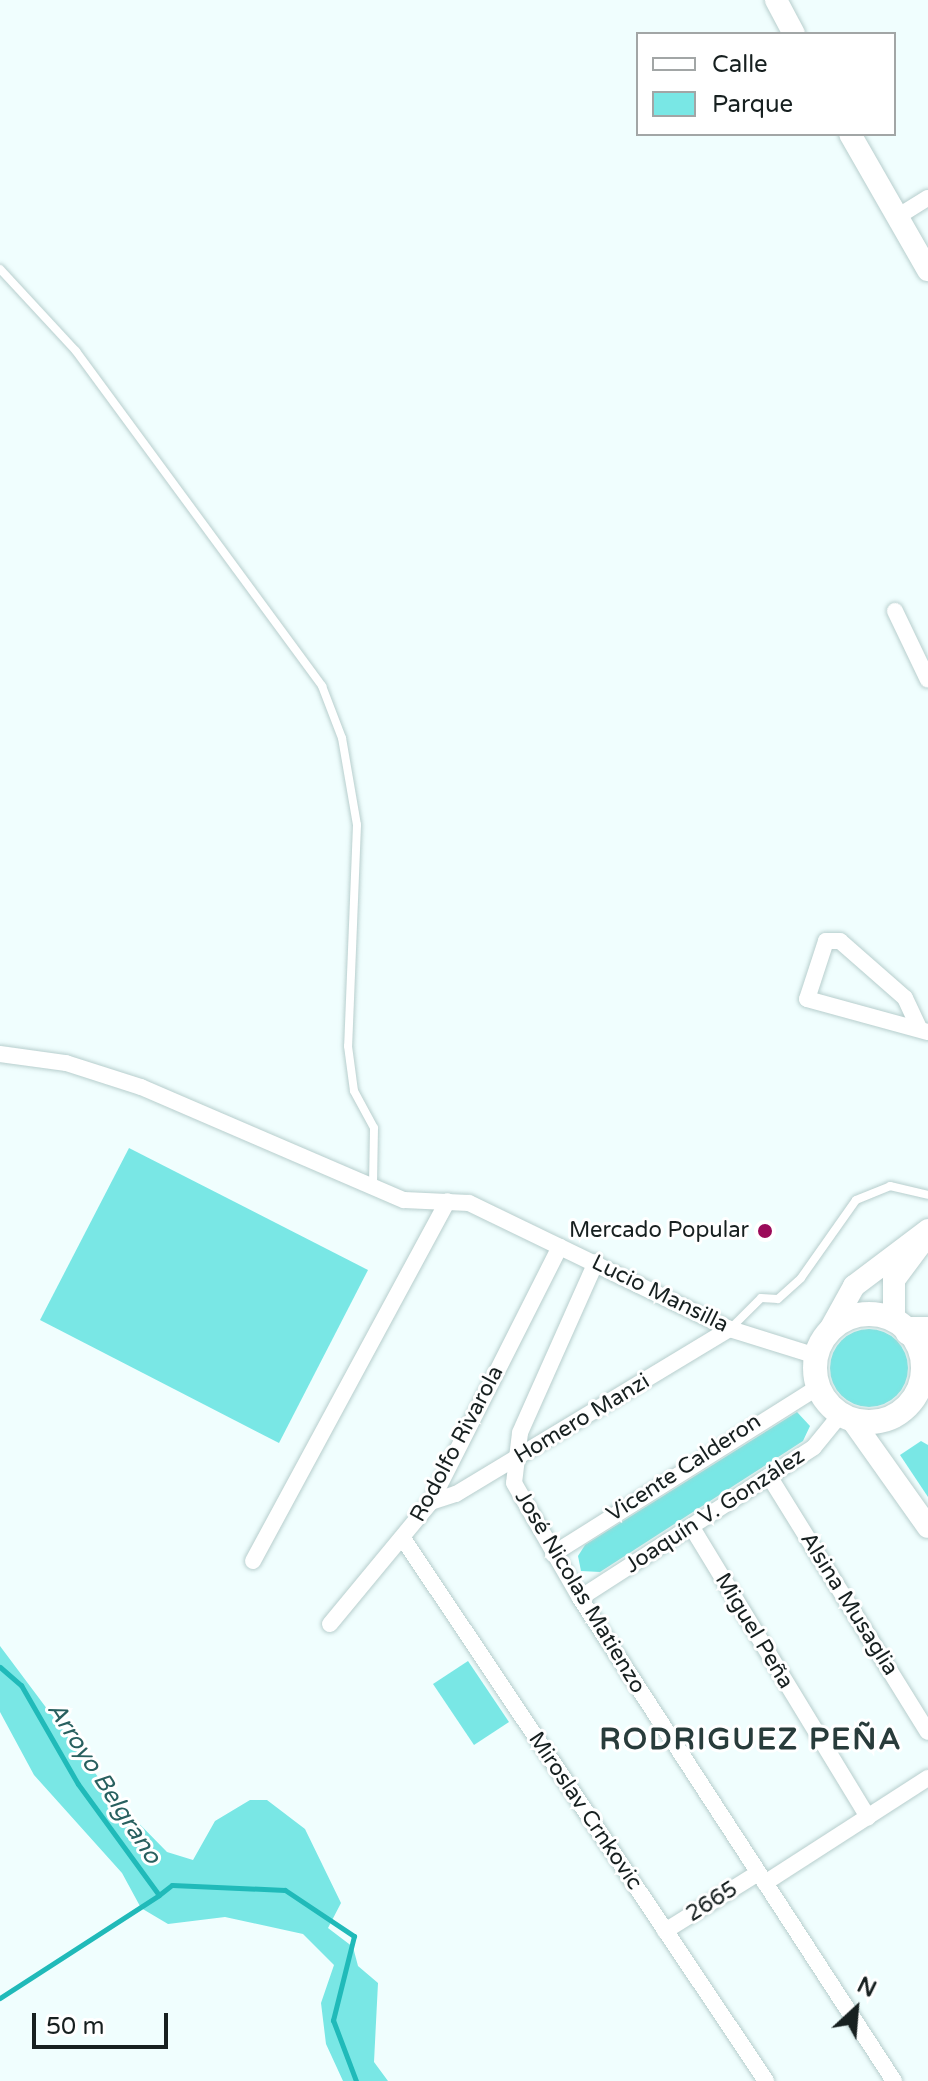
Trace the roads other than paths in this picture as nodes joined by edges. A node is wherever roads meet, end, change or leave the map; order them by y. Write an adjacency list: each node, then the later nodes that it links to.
1 (776, 0): 2 (street)
2 (793, 32)
3 (851, 136): 5 (street)
4 (928, 198): 5 (street)
5 (897, 217): 7 (street)
6 (0, 269): 12 (lane)
7 (928, 270)
8 (895, 611): 9 (street)
9 (928, 680)
10 (923, 1030): 10 (street)
11 (0, 1054): 12 (street, Lucio Mansilla)
12 (373, 1183): 14 (street, Lucio Mansilla)
13 (928, 1195): 18 (lane)
14 (448, 1201): 16 (street, Lucio Mansilla); 32 (street)
15 (928, 1232): 19 (street); 20 (street)
16 (560, 1247): 17 (street, Lucio Mansilla); 27 (street, Rodolfo Rivarola)
17 (596, 1262): 18 (street, Lucio Mansilla); 25 (street)
18 (730, 1329): 21 (street, Lucio Mansilla); 25 (street, Homero Manzi)
19 (828, 1333): 20 (main road); 21 (main road)
20 (915, 1334): 23 (main road)
21 (816, 1356): 22 (main road)
22 (818, 1387): 24 (main road); 31 (street, Vicente Calderon)
23 (920, 1399): 24 (main road)
24 (846, 1417): 26 (street, Joaquín V. González); 29 (street)
25 (513, 1461): 27 (street, Homero Manzi); 31 (street, José Nicolas Matienzo)
26 (769, 1476): 28 (street, Joaquín V. González); 35 (street, Alsina Musaglia)
27 (431, 1502): 30 (street, Rodolfo Rivarola)
28 (691, 1526): 33 (street, Joaquín V. González); 37 (street, Miguel Peña)
29 (928, 1527)
30 (404, 1540): 34 (street, Rodolfo Rivarola); 39 (street, Miroslav Crnkovic)
31 (553, 1554): 33 (street, José Nicolas Matienzo)
32 (253, 1561)
33 (580, 1598): 38 (street, José Nicolas Matienzo)
34 (330, 1624)
35 (928, 1732)
36 (928, 1778): 37 (street, 2665)
37 (868, 1817): 38 (street, 2665)
38 (762, 1878): 39 (street, 2665); 41 (street, José Nicolas Matienzo)
39 (665, 1931): 40 (street, Miroslav Crnkovic)
40 (766, 2081)
41 (894, 2081)

